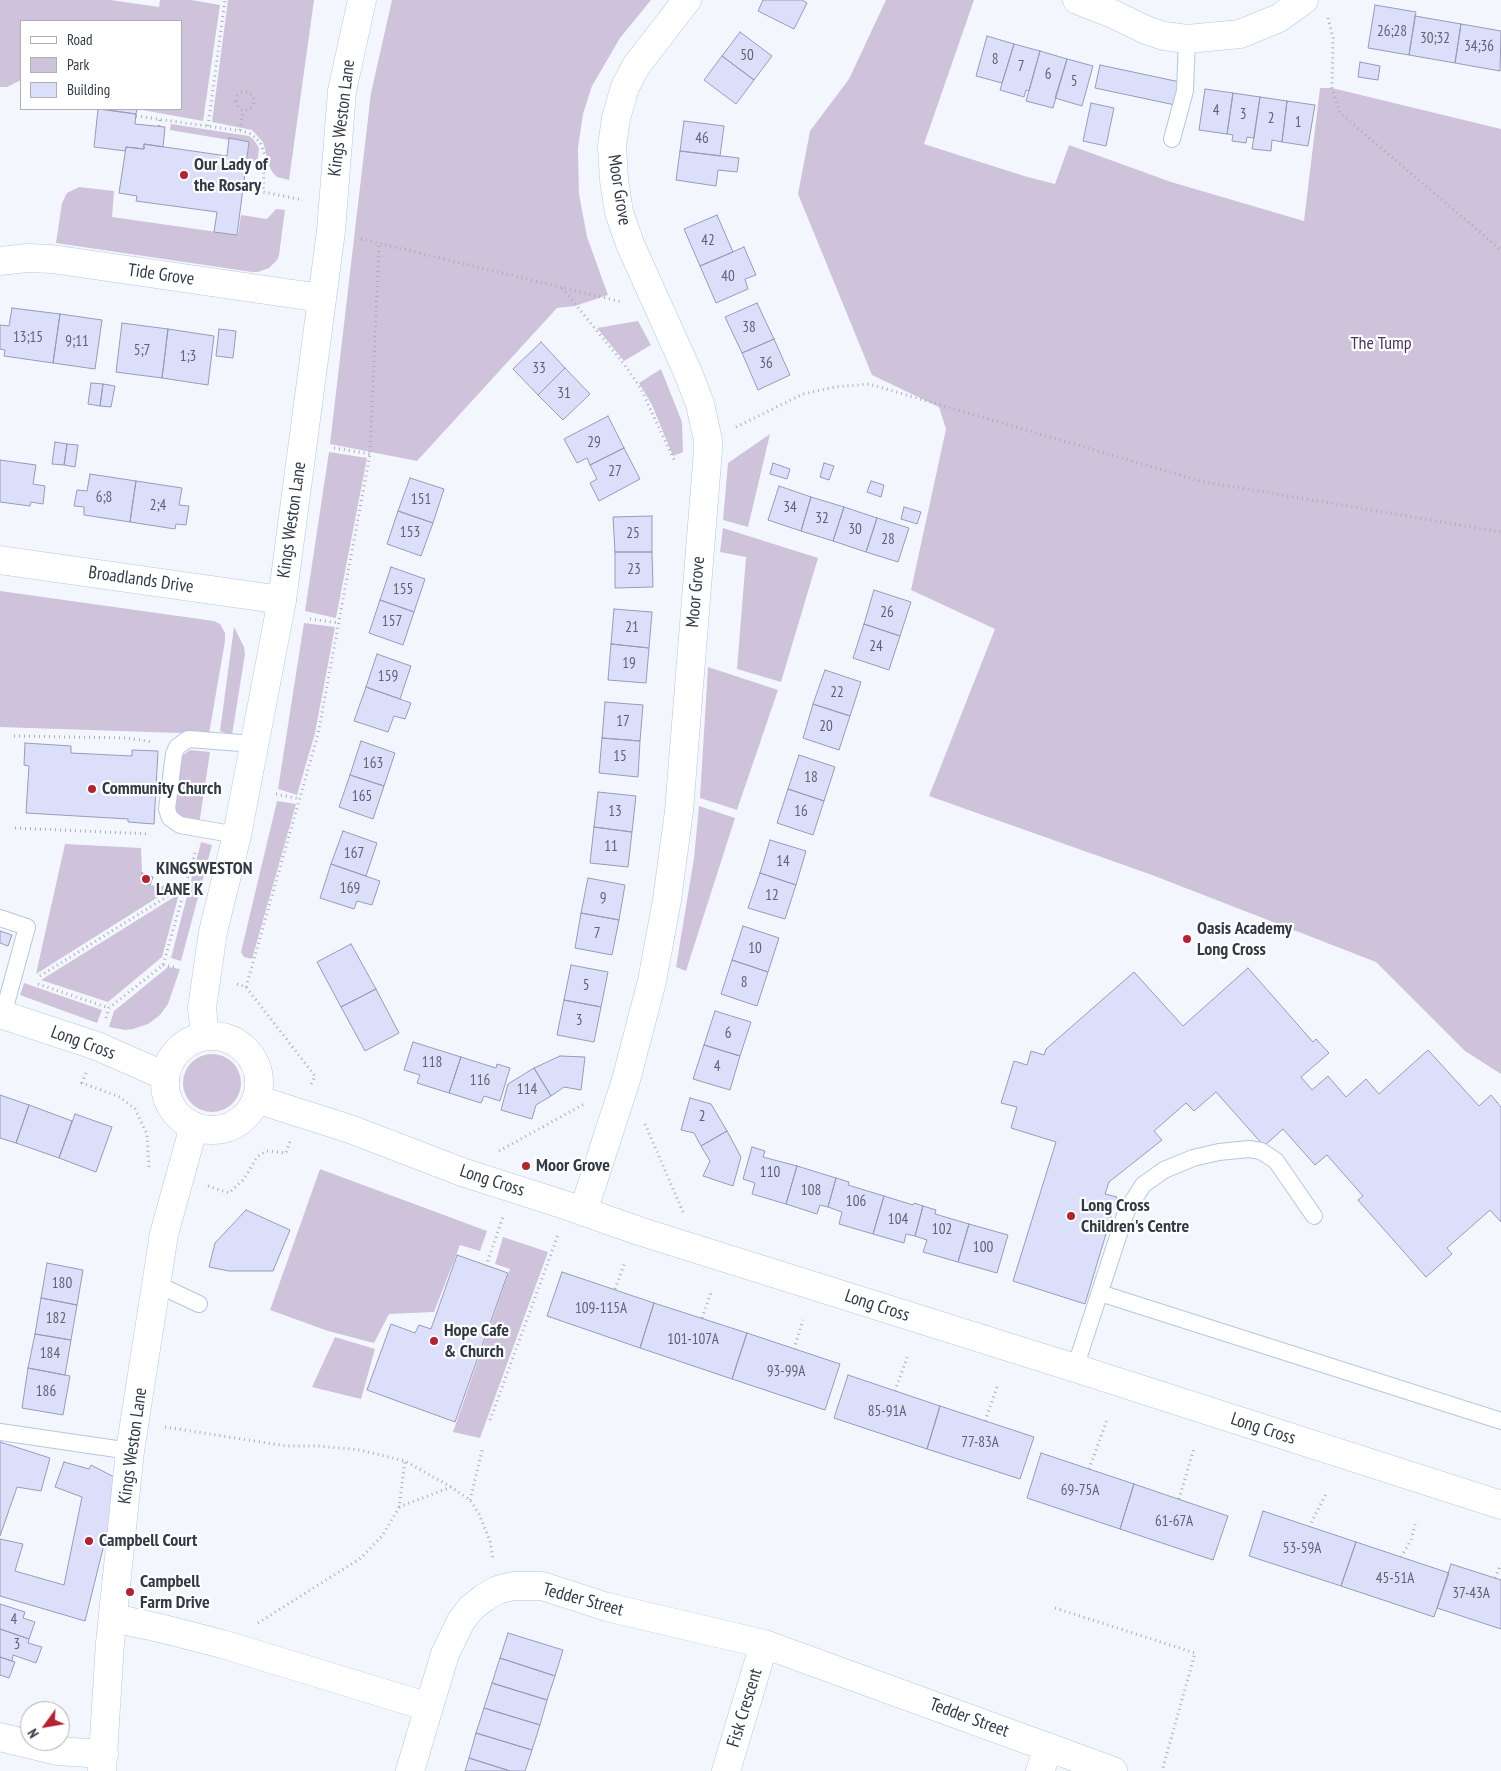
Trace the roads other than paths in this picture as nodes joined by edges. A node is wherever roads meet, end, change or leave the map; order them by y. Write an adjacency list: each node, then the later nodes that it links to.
1 (362, 0): 8 (street, Kings Weston Lane)
2 (687, 0): 19 (street, Moor Grove)
3 (1077, 0): 5 (street)
4 (1315, 5): 5 (street)
5 (1187, 39): 6 (lane)
6 (1172, 138)
7 (0, 261): 8 (street, Tide Grove)
8 (321, 298): 10 (street, Kings Weston Lane)
9 (0, 560): 10 (street, Broadlands Drive)
10 (282, 600): 11 (street, Kings Weston Lane)
11 (254, 744): 12 (street, Kings Weston Lane); 12 (lane)
12 (237, 835): 15 (street, Kings Weston Lane)
13 (0, 918): 14 (lane)
14 (2, 1015): 16 (street, Long Cross)
15 (205, 1036): 16 (street); 17 (street)
16 (165, 1076): 18 (street)
17 (256, 1099): 18 (street); 19 (street, Long Cross)
18 (194, 1126): 21 (street, Kings Weston Lane)
19 (576, 1209): 24 (street, Long Cross)
20 (1314, 1216): 22 (lane)
21 (156, 1286): 23 (lane); 27 (street, Kings Weston Lane)
22 (1100, 1293): 24 (lane); 25 (lane)
23 (199, 1304)
24 (1074, 1368): 28 (street, Long Cross)
25 (1501, 1421)
26 (0, 1432): 27 (lane)
27 (130, 1451): 29 (street, Kings Weston Lane)
28 (1501, 1505)
29 (112, 1618): 31 (street); 34 (street, Kings Weston Lane)
30 (764, 1644): 31 (street, Tedder Street); 33 (street, Tedder Street); 36 (street, Fisk Crescent)
31 (429, 1707): 35 (street, Tedder Street)
32 (0, 1737): 34 (street)
33 (1045, 1759): 37 (street, Tedder Street)
34 (103, 1762)
35 (410, 1771)
36 (726, 1771)
37 (1113, 1771)

